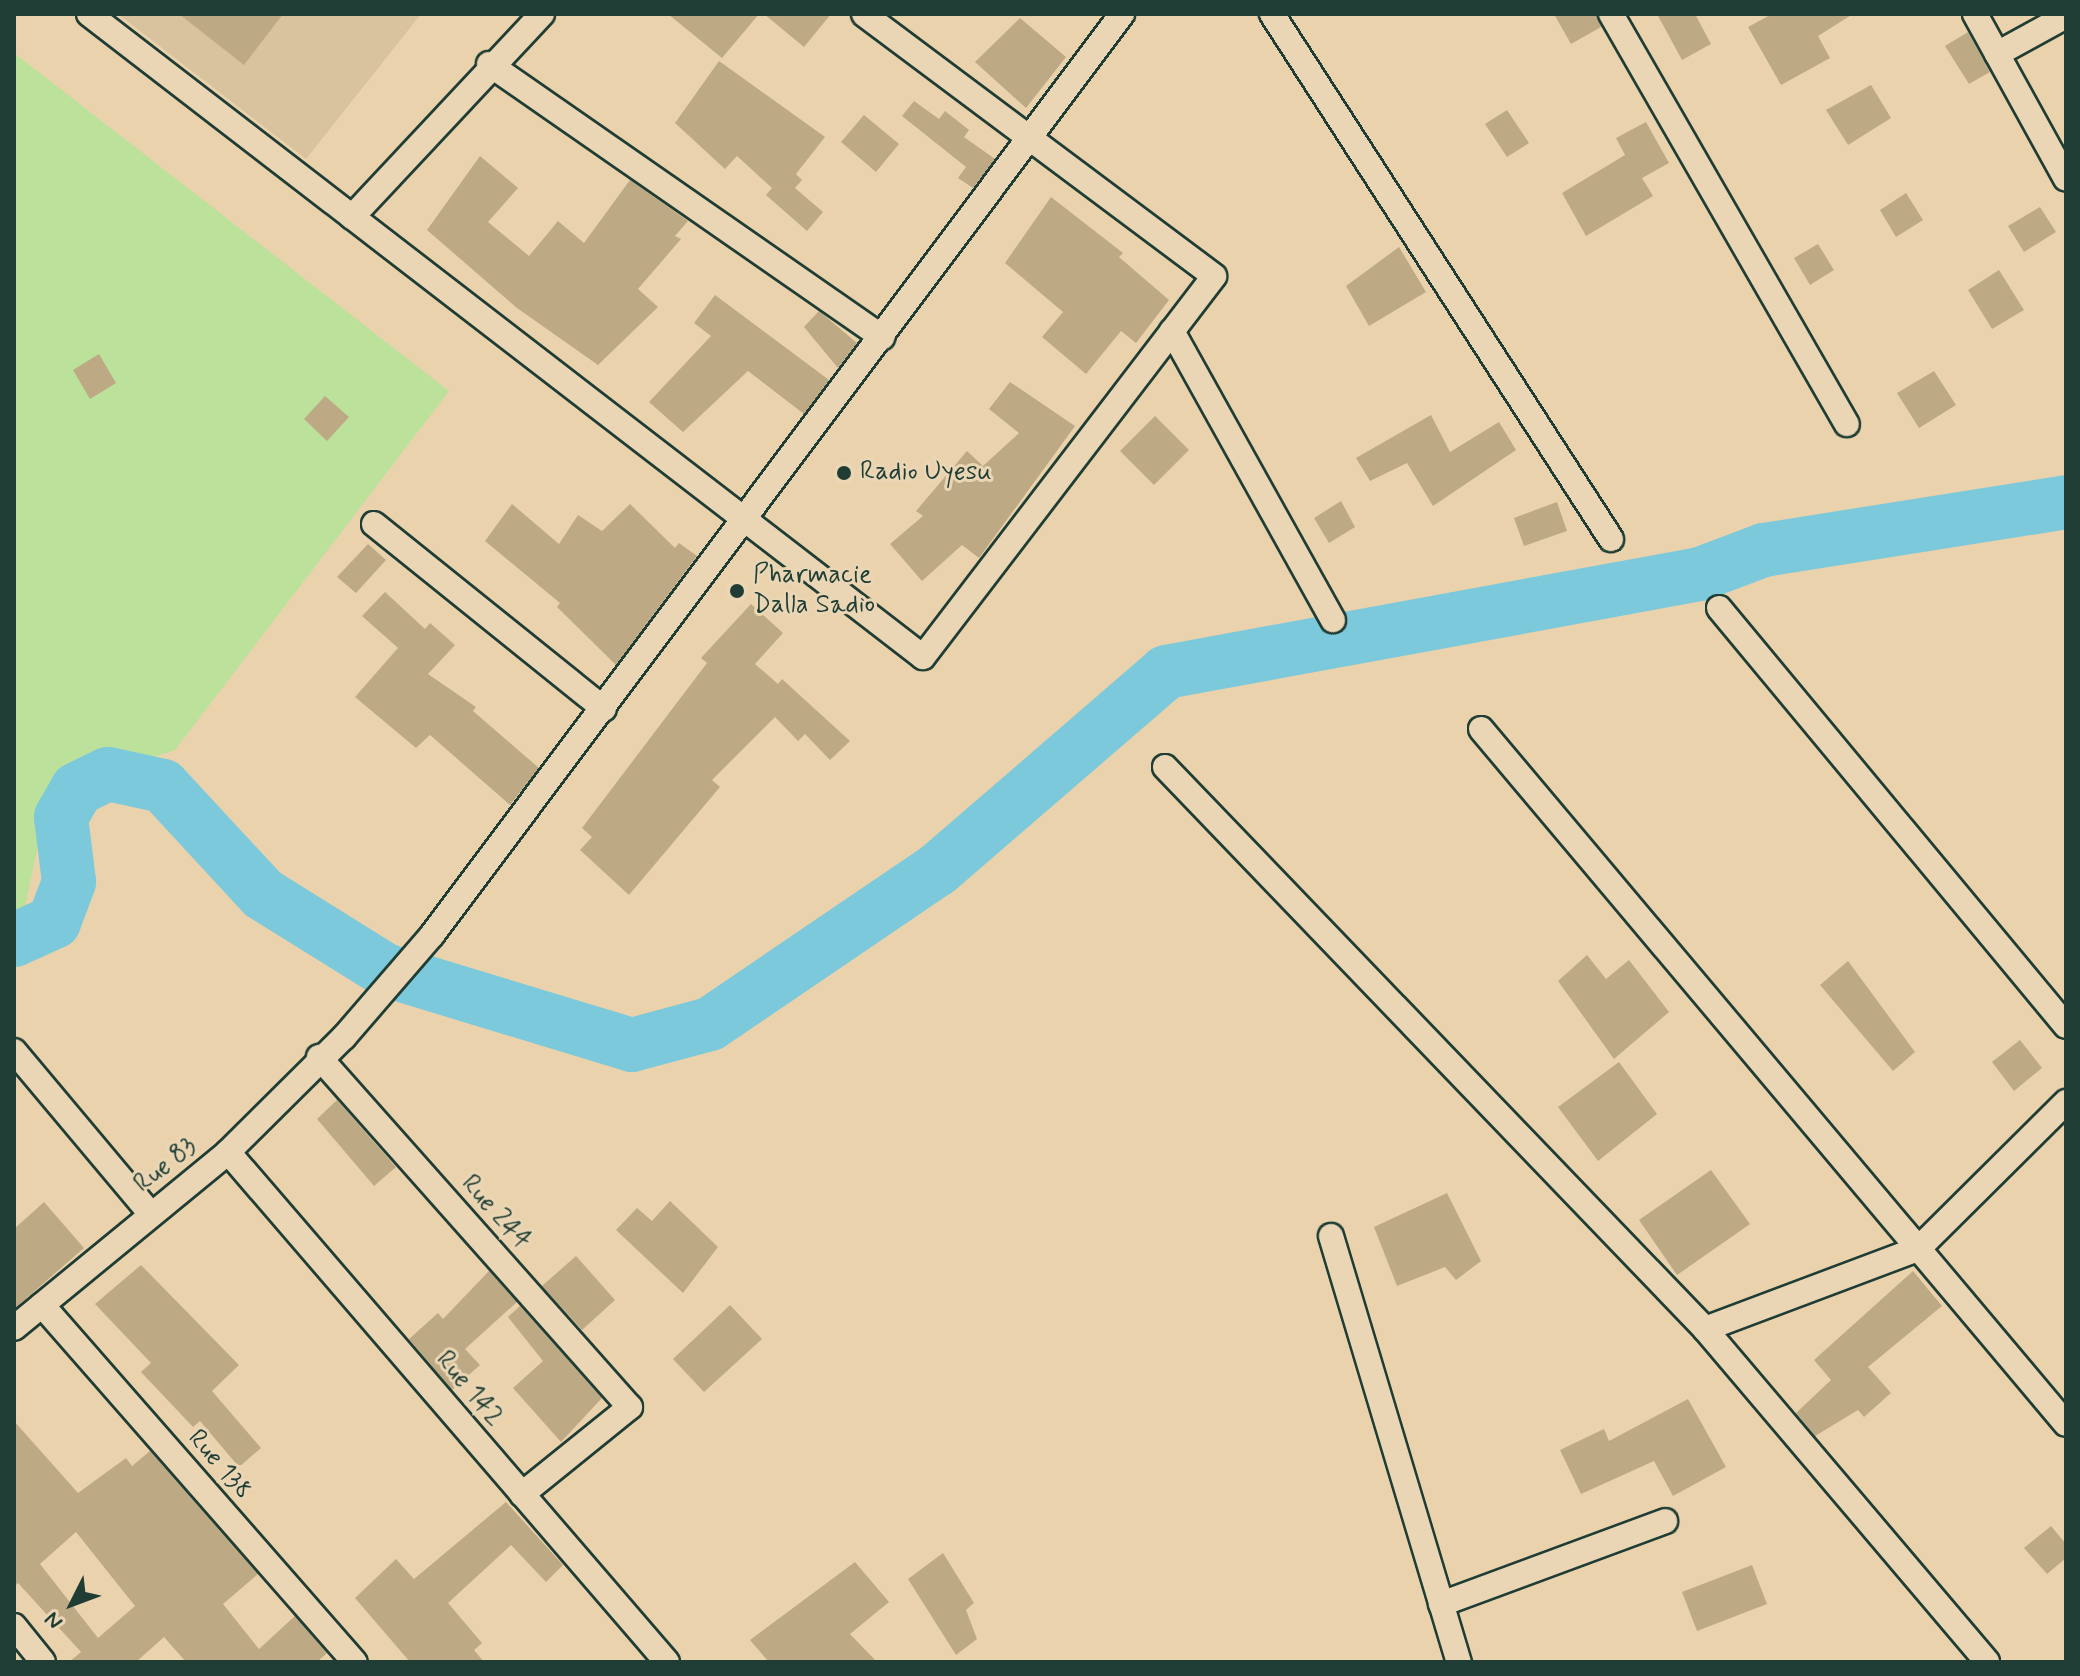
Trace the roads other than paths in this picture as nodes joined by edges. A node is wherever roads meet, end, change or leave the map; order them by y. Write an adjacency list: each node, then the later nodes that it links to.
1 (89, 14): 13 (street)
2 (542, 14): 10 (street)
3 (864, 14): 11 (street)
4 (1122, 14): 11 (street, Rue 83)
5 (1272, 14): 19 (street)
6 (1611, 14): 16 (street)
7 (1975, 14): 9 (street)
8 (2066, 16): 9 (street)
9 (1997, 54): 12 (street)
10 (489, 64): 13 (street); 15 (street)
11 (1029, 138): 14 (street); 15 (street, Rue 83)
12 (2066, 179)
13 (352, 217): 17 (street)
14 (1172, 331): 17 (street); 21 (street)
15 (882, 337): 17 (street, Rue 83)
16 (1847, 424)
17 (745, 520): 22 (street, Rue 83)
18 (374, 524): 22 (street)
19 (1611, 539)
20 (1719, 608): 25 (street)
21 (1333, 620)
22 (604, 709): 27 (street, Rue 83)
23 (1481, 729): 32 (street)
24 (1165, 767): 35 (street)
25 (2066, 1026)
26 (15, 1056): 30 (street)
27 (319, 1057): 29 (street, Rue 83); 37 (street, Rue 244)
28 (2066, 1102): 32 (street)
29 (228, 1152): 30 (street, Rue 83); 37 (street, Rue 142)
30 (151, 1214): 33 (street, Rue 83)
31 (1331, 1236): 39 (street)
32 (1918, 1249): 35 (street); 36 (street)
33 (42, 1305): 34 (street, Rue 83); 42 (street, Rue 138)
34 (14, 1328)
35 (1705, 1329): 45 (street)
36 (2066, 1424)
37 (522, 1494): 43 (street, Rue 142)
38 (1665, 1521): 39 (street)
39 (1441, 1604): 44 (street)
40 (14, 1626): 41 (street)
41 (43, 1662)
42 (355, 1662)
43 (667, 1662)
44 (1459, 1662)
45 (1987, 1662)

